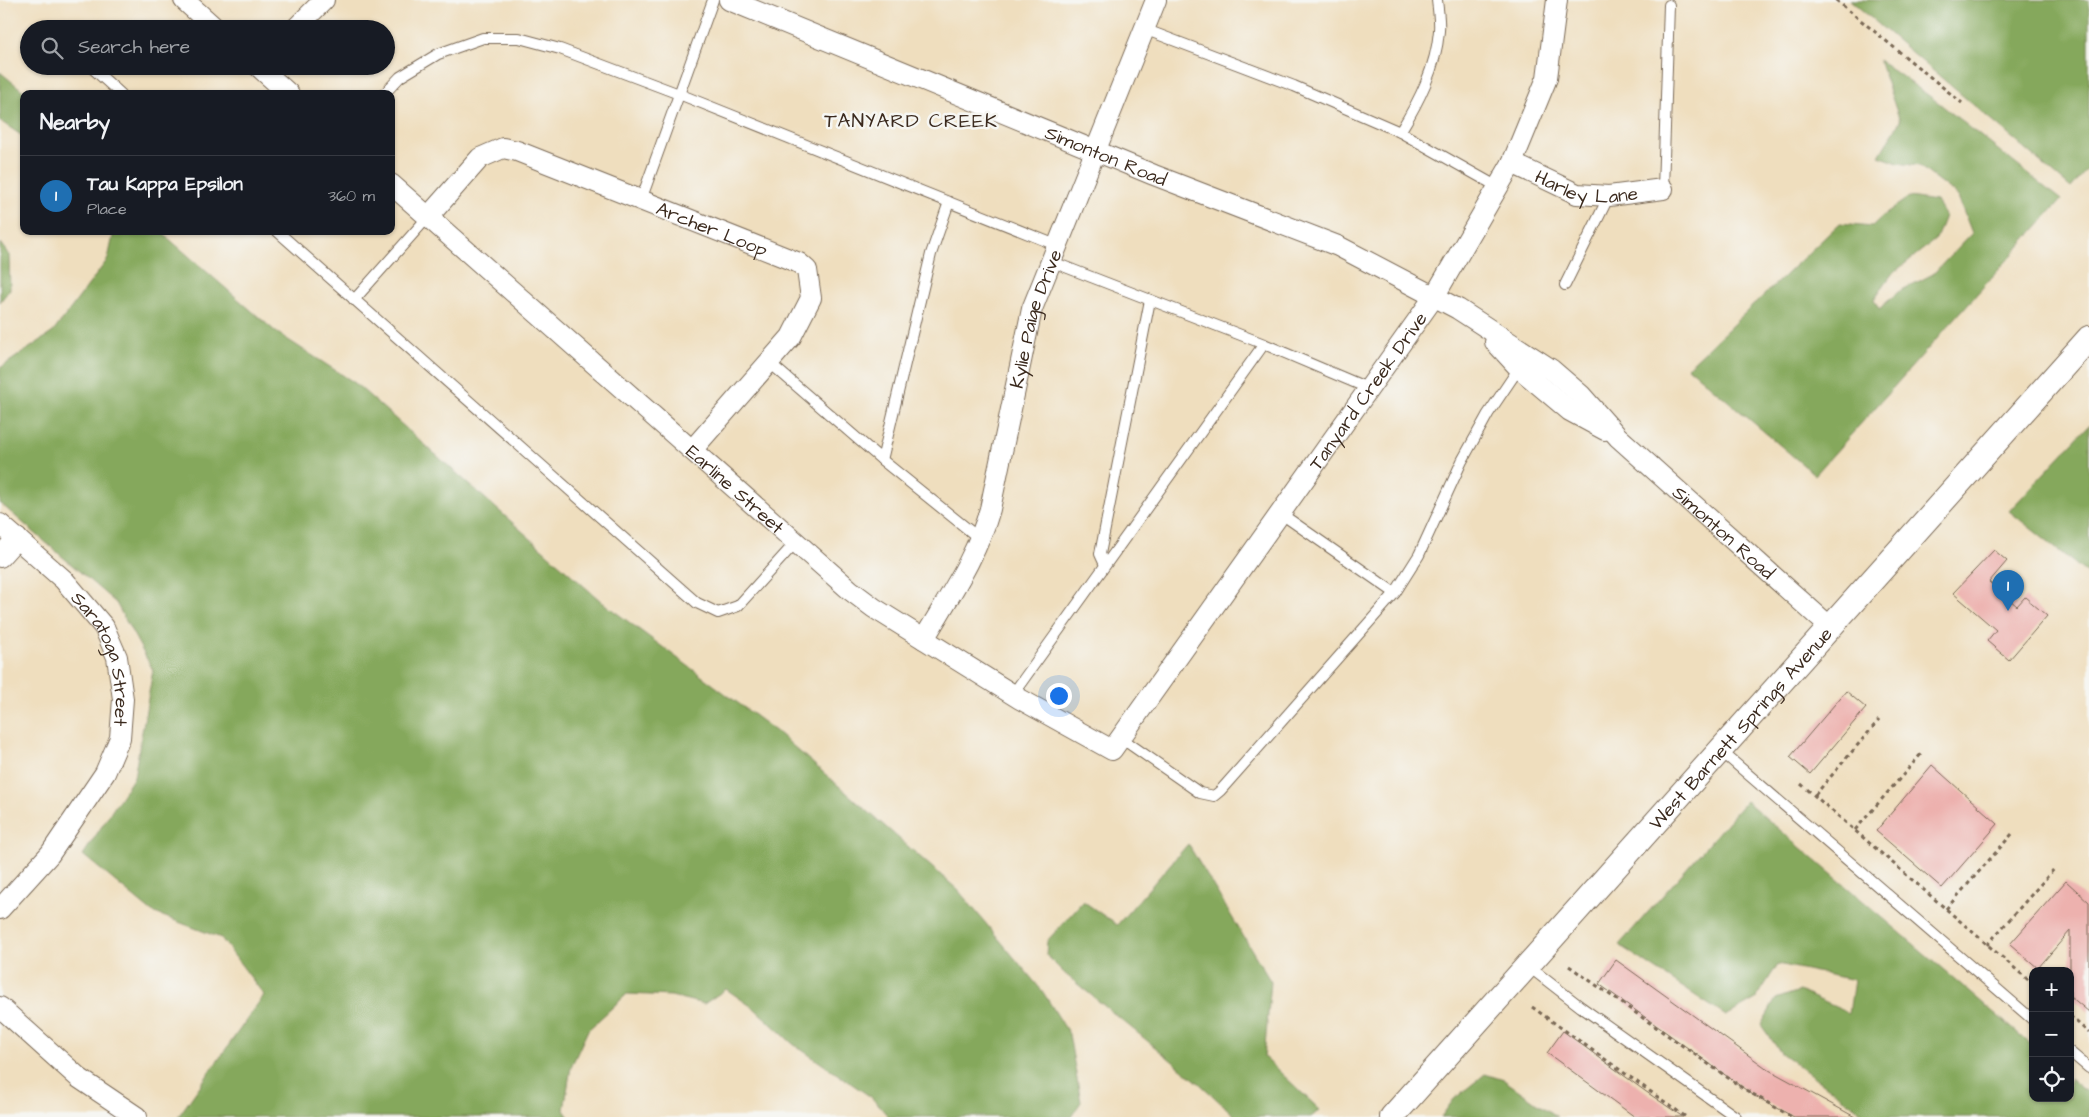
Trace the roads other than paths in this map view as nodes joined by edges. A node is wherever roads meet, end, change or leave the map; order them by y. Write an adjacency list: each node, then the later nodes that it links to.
1 (184, 0): 9 (street)
2 (324, 0): 10 (street)
3 (713, 0): 17 (lane)
4 (729, 0): 19 (street, Simonton Road)
5 (1156, 0): 11 (street, Kylie Paige Drive)
6 (1437, 0): 18 (lane)
7 (1557, 0): 20 (street, Tanyard Creek Drive)
8 (1669, 5): 23 (lane)
9 (206, 20)
10 (304, 20)
11 (1144, 29): 18 (lane); 19 (street, Kylie Paige Drive)
12 (100, 75): 14 (lane)
13 (269, 75): 15 (street)
14 (117, 90)
15 (285, 90)
16 (388, 90): 17 (lane)
17 (679, 94): 25 (lane); 26 (lane)
18 (1400, 132): 21 (lane)
19 (1094, 150): 29 (street, Kylie Paige Drive); 31 (street, Simonton Road)
20 (1512, 164): 21 (street, Tanyard Creek Drive); 24 (street, Harley Lane)
21 (1498, 187): 31 (street, Tanyard Creek Drive)
22 (395, 188): 27 (street, Earline Street)
23 (1663, 189): 24 (street, Harley Lane)
24 (1609, 196): 30 (lane)
25 (641, 200): 27 (street, Archer Loop); 37 (street, Archer Loop)
26 (950, 202): 29 (lane); 42 (lane)
27 (428, 217): 32 (lane); 41 (street, Earline Street)
28 (281, 235): 32 (lane)
29 (1053, 253): 33 (lane); 46 (street, Kylie Paige Drive)
30 (1566, 285)
31 (1434, 297): 34 (street, Simonton Road); 39 (street, Tanyard Creek Drive)
32 (354, 300): 47 (lane)
33 (1150, 300): 36 (lane); 49 (lane)
34 (1477, 322): 38 (street, Simonton Road); 40 (street, Simonton Road)
35 (2089, 338): 51 (street, West Barnett Springs Avenue)
36 (1264, 344): 39 (lane); 49 (lane)
37 (770, 363): 41 (street, Archer Loop); 42 (lane)
38 (1519, 368): 40 (street, Simonton Road); 50 (lane)
39 (1370, 389): 43 (street, Tanyard Creek Drive)
40 (1618, 437): 51 (street, Simonton Road)
41 (692, 450): 47 (street, Earline Street)
42 (882, 460): 46 (lane)
43 (1280, 513): 50 (lane); 54 (street, Tanyard Creek Drive)
44 (0, 524): 45 (street, Saratoga Street)
45 (17, 538): 48 (street); 56 (street, Saratoga Street)
46 (980, 539): 52 (street, Kylie Paige Drive)
47 (796, 542): 52 (street, Earline Street)
48 (0, 558)
49 (1105, 565): 53 (lane)
50 (1395, 593): 54 (lane)
51 (1831, 628): 55 (street, West Barnett Springs Avenue)
52 (924, 639): 53 (street, Earline Street)
53 (1013, 694): 54 (street, Earline Street)
54 (1117, 744)
55 (1720, 751): 57 (street, West Barnett Springs Avenue); 59 (lane)
56 (0, 909)
57 (1528, 966): 63 (street, West Barnett Springs Avenue); 64 (lane)
58 (0, 1007): 62 (street)
59 (2029, 1017)
60 (2074, 1055): 61 (lane)
61 (2089, 1068)
62 (137, 1117)
63 (1392, 1117)
64 (1736, 1117)

